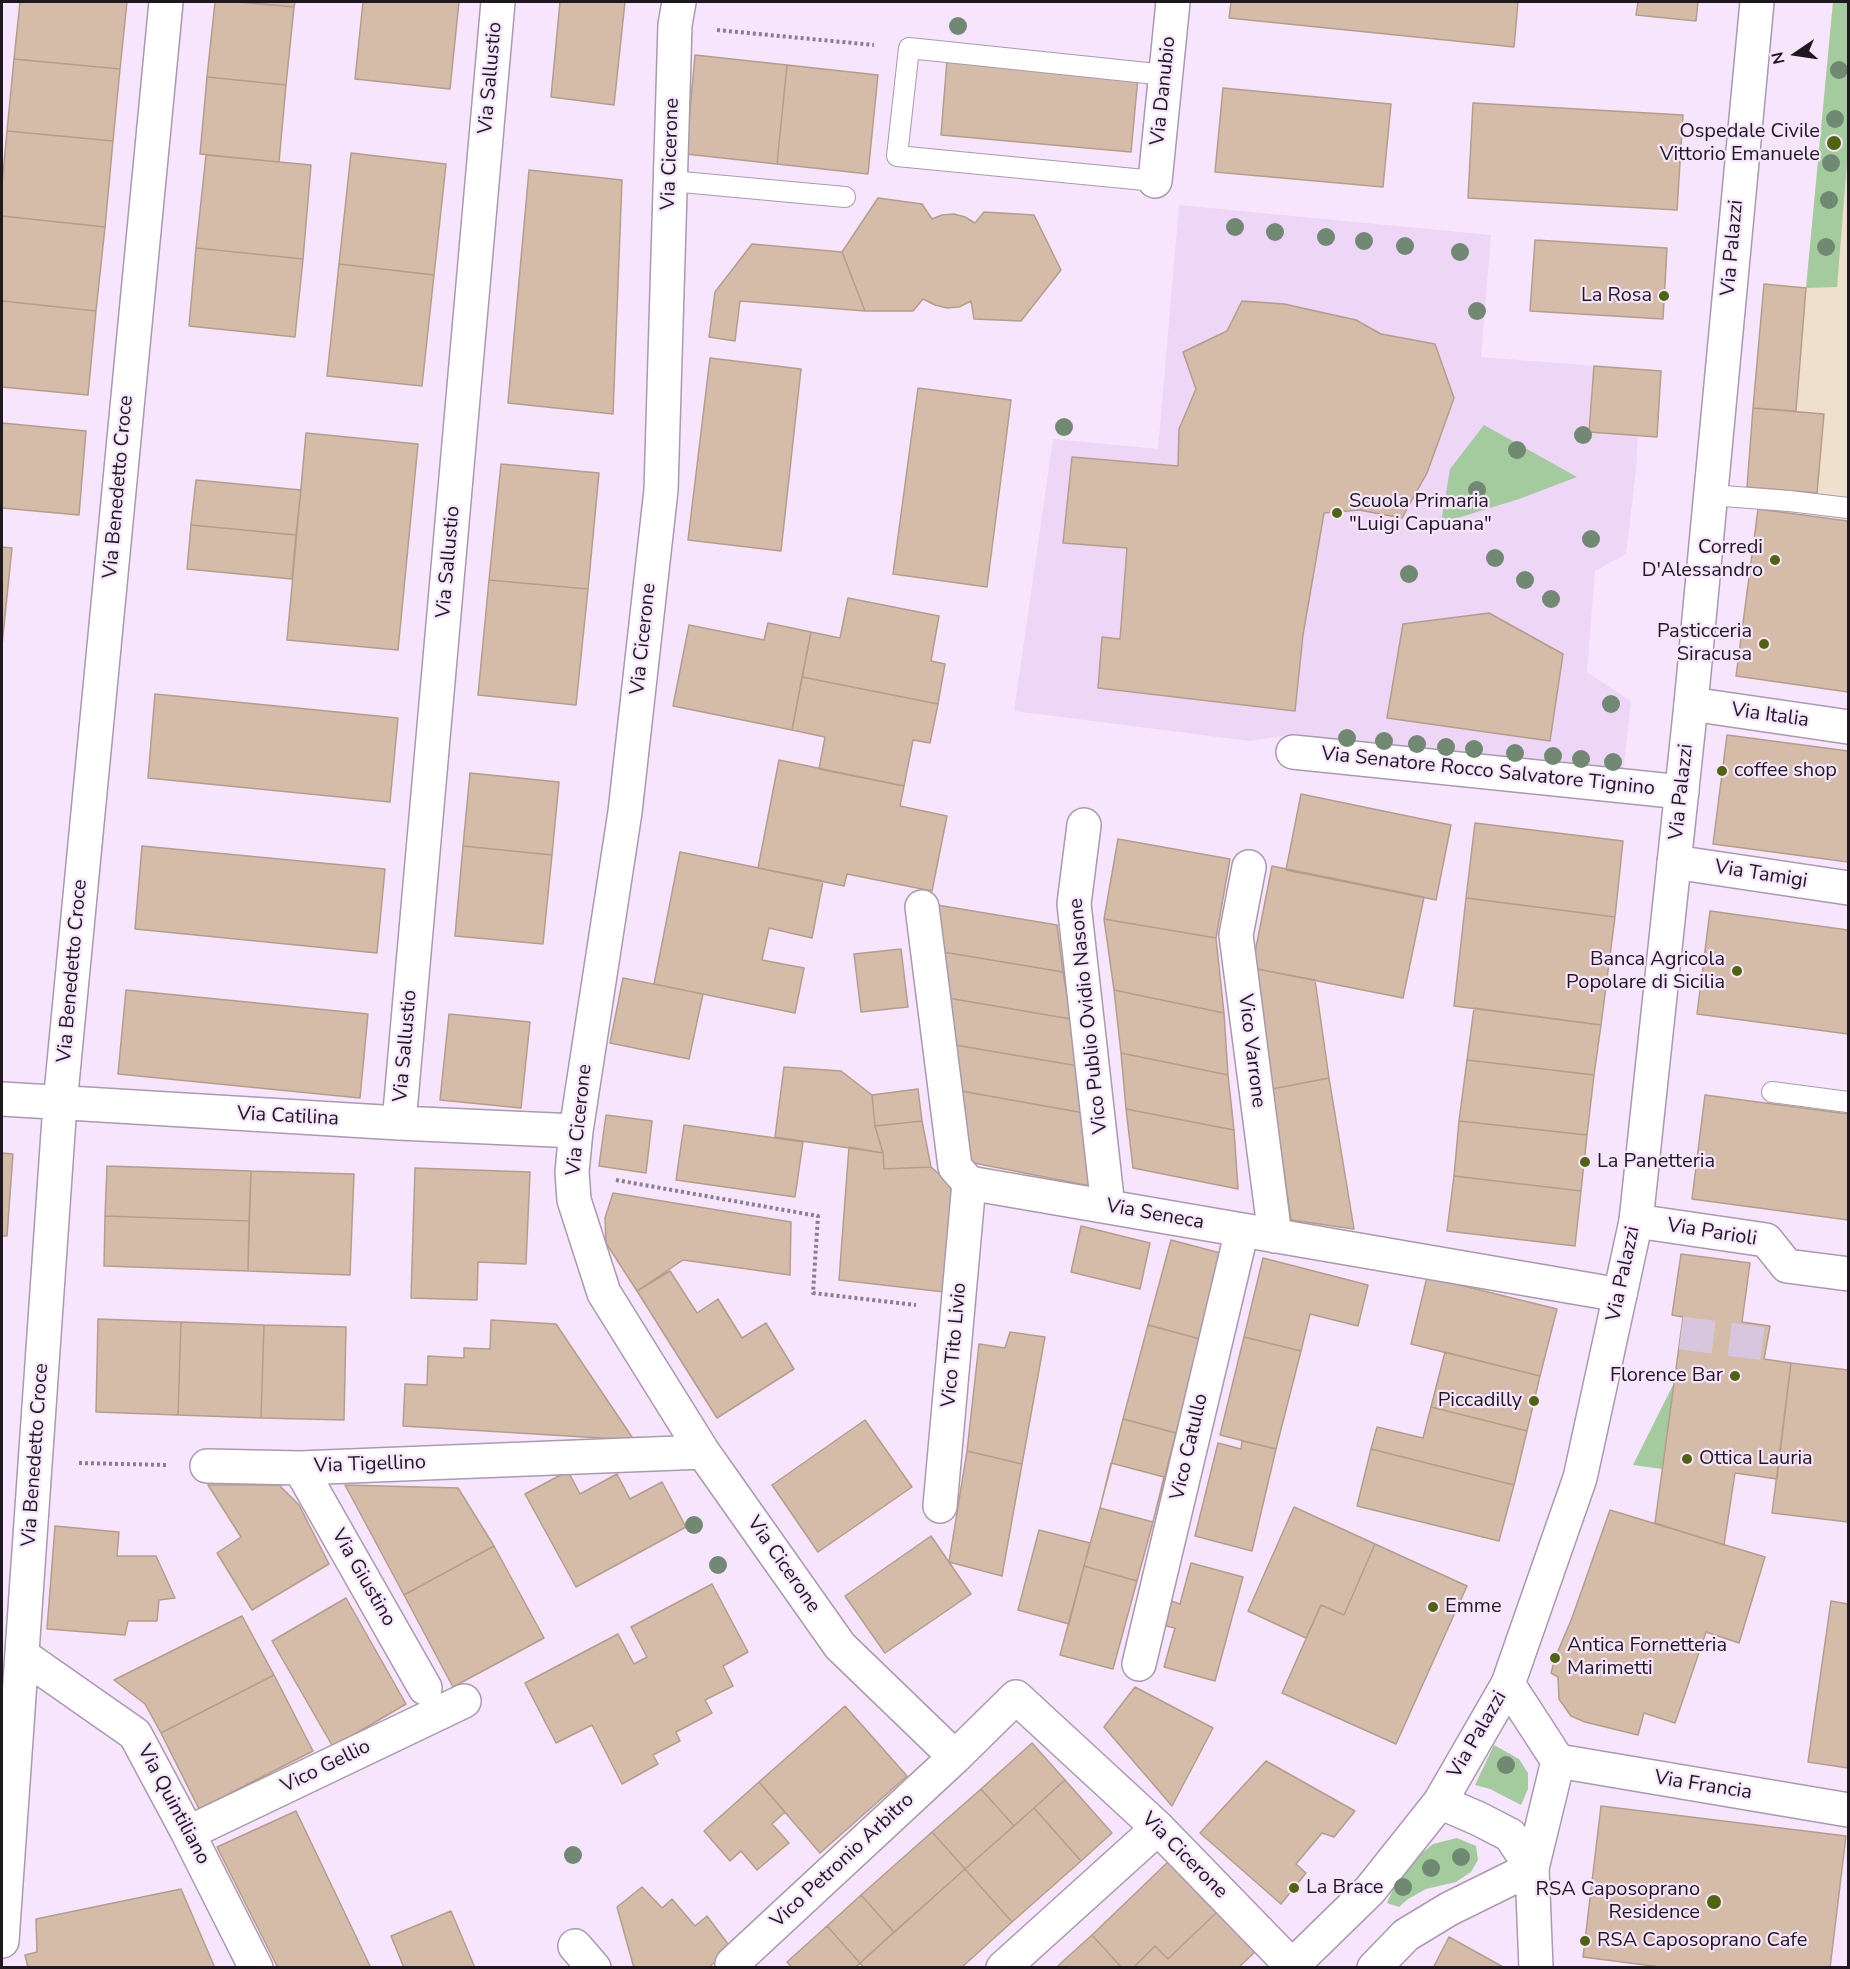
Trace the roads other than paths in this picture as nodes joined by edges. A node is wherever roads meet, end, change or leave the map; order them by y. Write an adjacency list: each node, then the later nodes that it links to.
1 (166, 2): 24 (street, Via Benedetto Croce)
2 (498, 2): 25 (street, Via Sallustio)
3 (1173, 2): 6 (street, Via Danubio)
4 (1757, 2): 10 (street, Via Palazzi)
5 (677, 13): 7 (street, Via Cicerone)
6 (1166, 75): 8 (street, Via Danubio); 8 (lane)
7 (671, 181): 9 (lane); 26 (street, Via Cicerone)
8 (1155, 181)
9 (845, 197)
10 (1711, 495): 11 (lane); 12 (street, Via Palazzi)
11 (1848, 508)
12 (1691, 704): 13 (street, Via Italia); 15 (street, Via Palazzi)
13 (1848, 727)
14 (1293, 752): 15 (street, Via Senatore Rocco Salvatore Tignino)
15 (1682, 792): 17 (street, Via Palazzi)
16 (1084, 825): 28 (street, Vico Publio Ovidio Nasone)
17 (1674, 862): 19 (street, Via Tamigi); 29 (street, Via Palazzi)
18 (1248, 867): 31 (street, Vico Varrone)
19 (1848, 888)
20 (922, 908): 27 (street)
21 (1772, 1092): 23 (lane)
22 (2, 1099): 24 (street, Via Catilina)
23 (1848, 1102)
24 (60, 1104): 25 (street, Via Catilina); 38 (street, Via Benedetto Croce)
25 (399, 1123): 26 (street, Via Catilina)
26 (576, 1131): 34 (street, Via Cicerone)
27 (969, 1183): 28 (street, Via Seneca); 37 (street, Vico Tito Livio)
28 (1108, 1207): 30 (street, Via Seneca)
29 (1636, 1221): 32 (street, Via Parioli); 33 (street, Via Palazzi)
30 (1242, 1230): 31 (street, Via Seneca); 39 (street, Vico Catullo)
31 (1275, 1236): 33 (street, Via Seneca)
32 (1848, 1274)
33 (1620, 1295): 40 (street, Via Palazzi)
34 (703, 1452): 36 (street, Via Tigellino); 43 (street, Via Cicerone)
35 (207, 1466): 36 (street, Via Tigellino)
36 (300, 1468): 41 (street, Via Giustino)
37 (940, 1506)
38 (22, 1655): 48 (street, Via Quintiliano); 50 (street, Via Benedetto Croce)
39 (1139, 1664)
40 (1508, 1684): 44 (street); 45 (street, Via Palazzi)
41 (425, 1688)
42 (464, 1701): 48 (street, Vico Gellio)
43 (955, 1757): 47 (street, Via Cicerone); 51 (street, Vico Petronio Arbitro)
44 (1558, 1761): 46 (street, Via Francia); 49 (street)
45 (1440, 1802): 49 (street); 53 (street, Via Palazzi)
46 (1848, 1810)
47 (1158, 1828): 53 (street, Via Cicerone); 55 (street)
48 (188, 1833): 54 (street, Via Quintiliano)
49 (1533, 1868): 52 (street); 56 (street)
50 (2, 1941)
51 (732, 1964)
52 (1536, 1964)
53 (1291, 1967)
54 (256, 1968)
55 (1004, 1968)
56 (1374, 1968)

